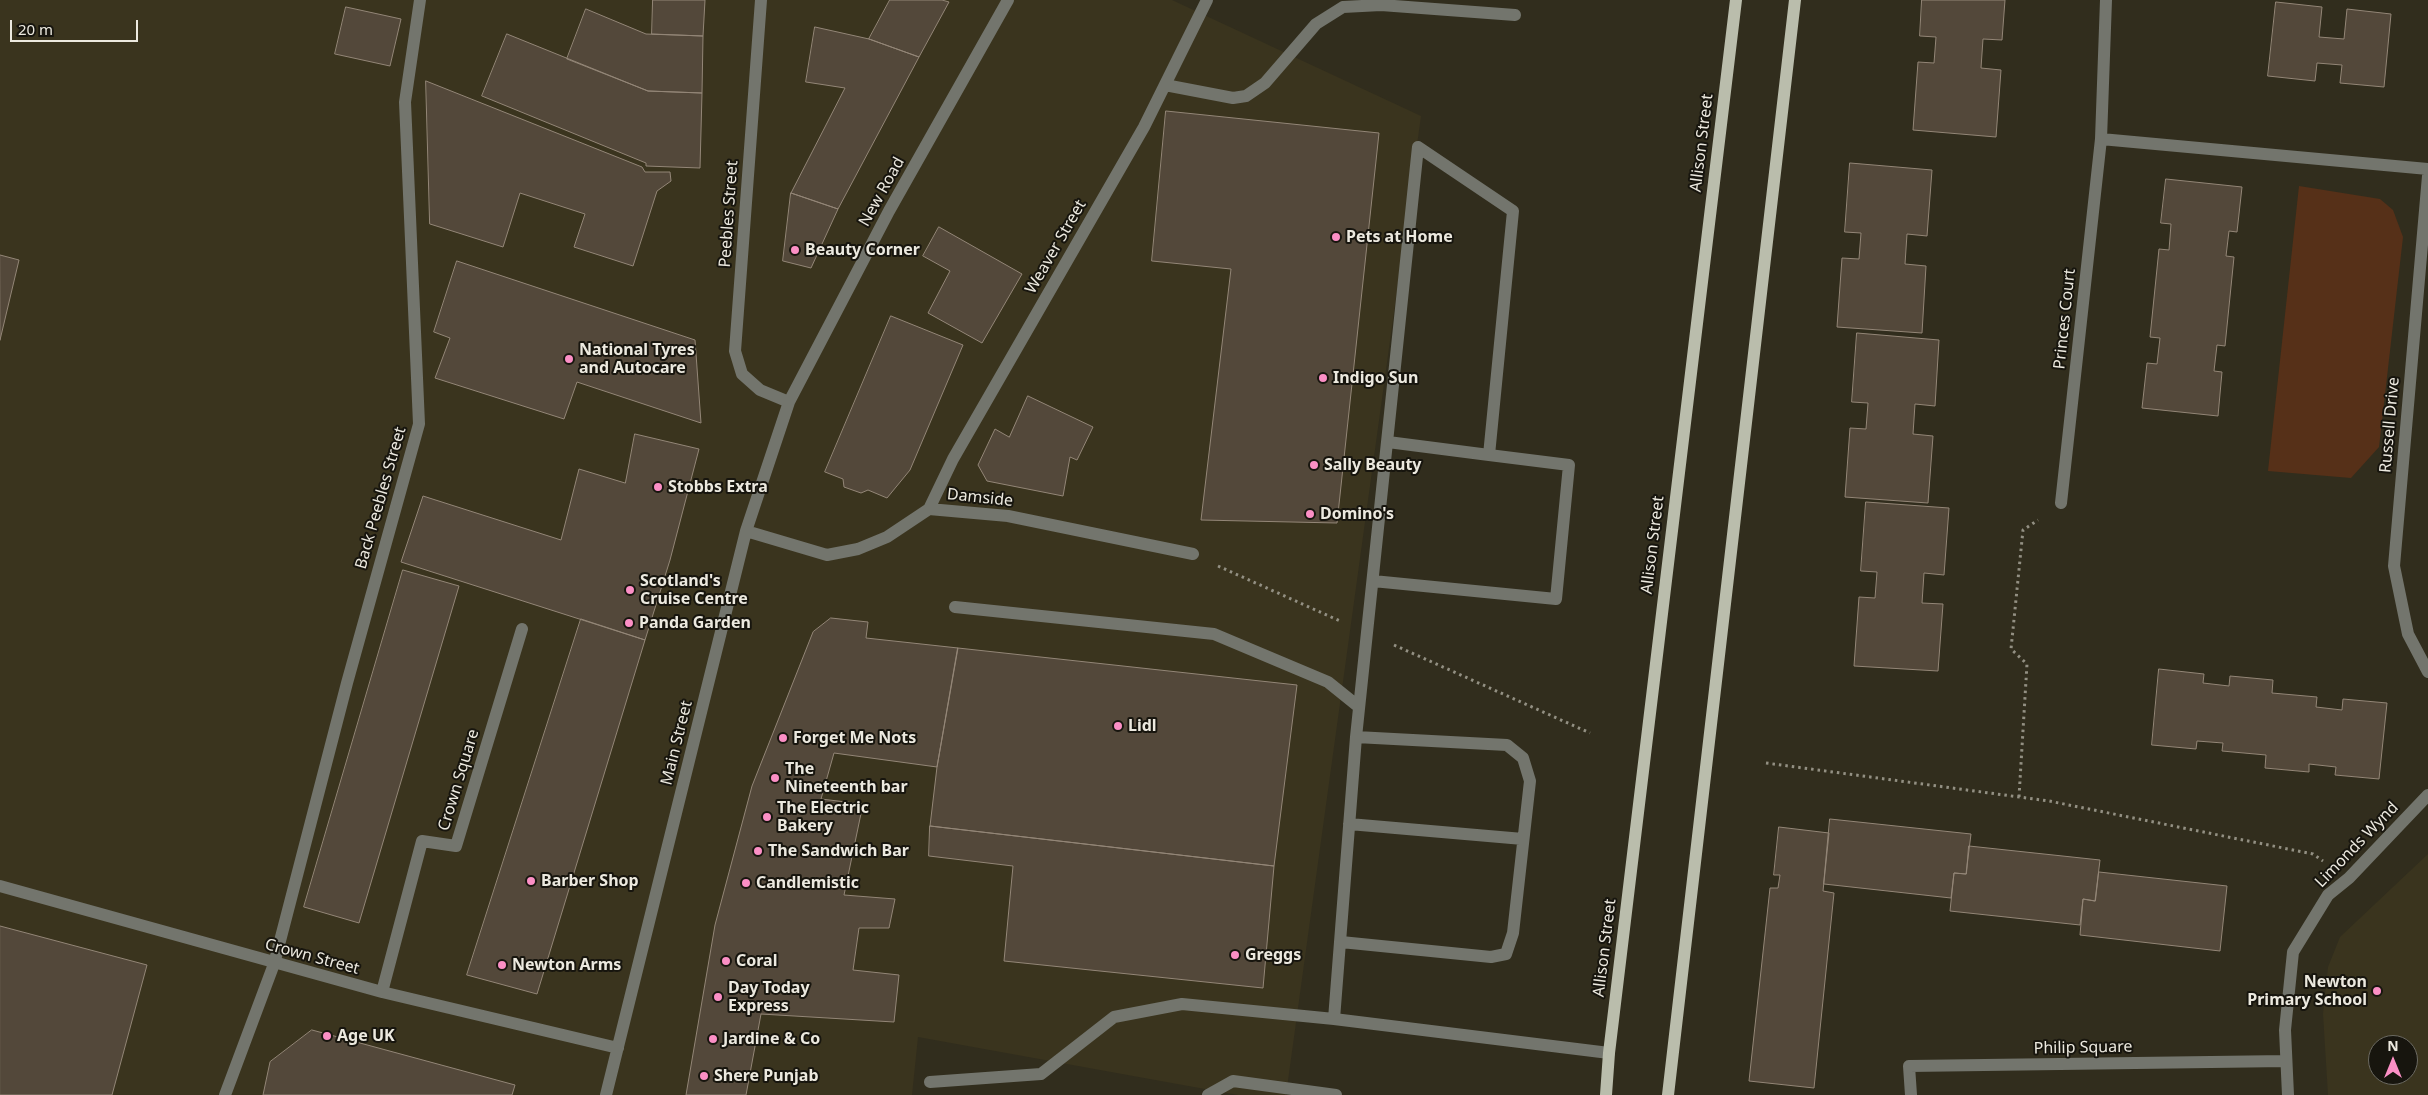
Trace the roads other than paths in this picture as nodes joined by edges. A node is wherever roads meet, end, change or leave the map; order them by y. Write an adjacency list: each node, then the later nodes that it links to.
1 (420, 0): 31 (street, Back Peebles Street)
2 (761, 0): 13 (street, Peebles Street)
3 (1008, 0): 13 (street, New Road)
4 (1208, 0): 9 (street, Weaver Street)
5 (1736, 0): 35 (main road, Allison Street)
6 (1795, 0): 43 (main road)
7 (2106, 0): 10 (street, Princes Court)
8 (1515, 15): 9 (street)
9 (1165, 85): 17 (street, Weaver Street)
10 (2101, 139): 11 (street); 16 (street, Princes Court)
11 (2428, 169)
12 (2428, 176): 23 (street, Russell Drive)
13 (789, 402): 18 (street, Main Street)
14 (1388, 442): 15 (street); 15 (street); 20 (street)
15 (1488, 455): 20 (street)
16 (2061, 503)
17 (929, 509): 18 (street, Damside); 19 (street, Damside)
18 (746, 531): 34 (street, Main Street)
19 (1193, 554)
20 (1373, 581): 24 (street)
21 (955, 607): 24 (street)
22 (522, 629): 32 (street, Crown Square)
23 (2428, 672)
24 (1359, 707): 25 (street)
25 (1356, 737): 27 (street); 28 (street)
26 (2428, 796): 36 (street, Limonds Wynd)
27 (1349, 824): 28 (street); 30 (street)
28 (1523, 839): 30 (street)
29 (0, 886): 31 (street, Crown Street)
30 (1341, 942): 33 (street)
31 (274, 964): 32 (street, Crown Street); 38 (street, Back Peebles Street)
32 (382, 992): 34 (street, Crown Street)
33 (1334, 1019): 35 (street); 37 (street)
34 (618, 1048): 39 (street, Main Street)
35 (1609, 1053): 42 (main road, Allison Street)
36 (2286, 1061): 44 (street, Philip Square); 45 (street, Limonds Wynd)
37 (930, 1082)
38 (225, 1095)
39 (606, 1095)
40 (1208, 1095): 41 (street)
41 (1336, 1095)
42 (1606, 1095)
43 (1668, 1095)
44 (1910, 1095)
45 (2288, 1095)

